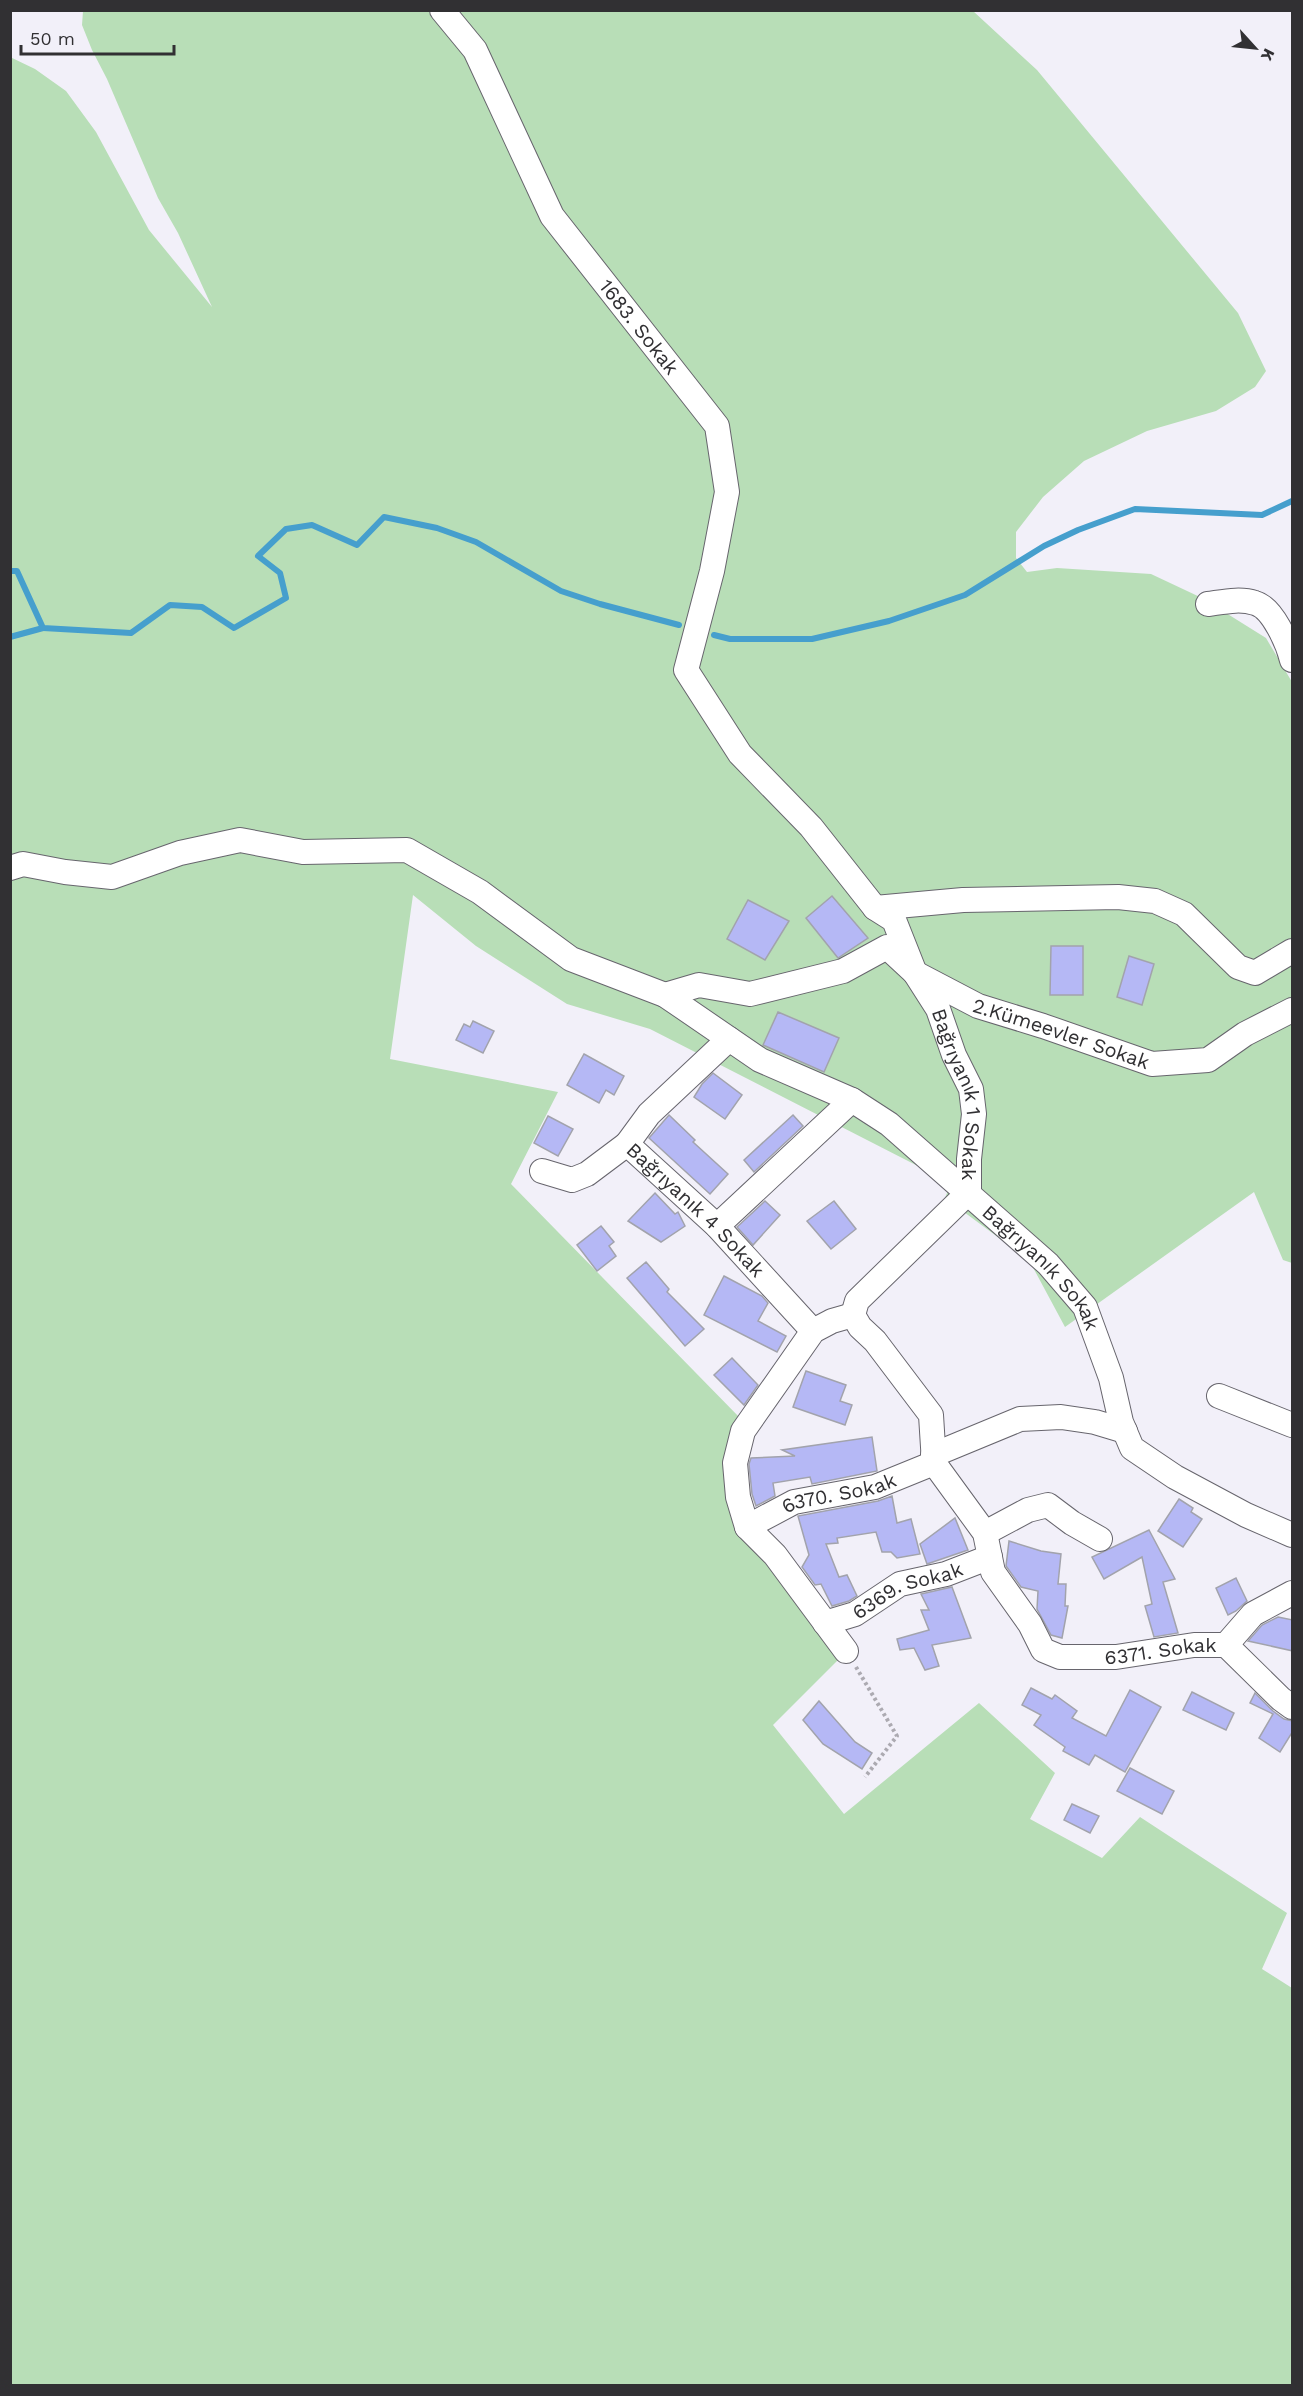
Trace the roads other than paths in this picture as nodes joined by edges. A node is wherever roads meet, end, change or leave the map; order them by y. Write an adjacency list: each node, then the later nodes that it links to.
1 (442, 10): 4 (street, 1683. Sokak)
2 (1208, 604): 3 (street)
3 (1293, 660)
4 (687, 670): 6 (street, Bağrıyanık 1 Sokak)
5 (10, 868): 9 (street, Bağrıyanık Sokak)
6 (875, 908): 7 (street); 8 (street, Bağrıyanık 1 Sokak)
7 (1293, 951)
8 (915, 973): 9 (street, 2.Kümeevler Sokak); 10 (street, 2.Kümeevler Sokak); 15 (street, Bağrıyanık 1 Sokak)
9 (665, 995): 11 (street, Bağrıyanık Sokak)
10 (1293, 1010)
11 (729, 1039): 12 (street, Bağrıyanık Sokak); 13 (street, Bağrıyanık 4 Sokak)
12 (852, 1100): 15 (street, Bağrıyanık Sokak); 16 (street)
13 (627, 1144): 14 (street); 16 (street, Bağrıyanık 4 Sokak)
14 (542, 1171)
15 (969, 1192): 17 (street, Bağrıyanık 1 Sokak); 21 (street, Bağrıyanık Sokak)
16 (717, 1226): 18 (street, Bağrıyanık 4 Sokak)
17 (854, 1315): 18 (street); 22 (street)
18 (813, 1331): 23 (street)
19 (1219, 1396): 20 (street)
20 (1293, 1425)
21 (1125, 1431): 22 (street, 6370. Sokak); 25 (street, Bağrıyanık Sokak)
22 (934, 1459): 23 (street, 6370. Sokak); 24 (street)
23 (747, 1527): 29 (street)
24 (985, 1533): 26 (street); 27 (street)
25 (1293, 1535)
26 (1100, 1539)
27 (990, 1557): 29 (street, 6369. Sokak); 30 (street, 6371. Sokak)
28 (1292, 1595): 30 (street)
29 (825, 1623): 31 (street)
30 (1226, 1645): 32 (street, 6371. Sokak)
31 (846, 1651)
32 (1293, 1707)

